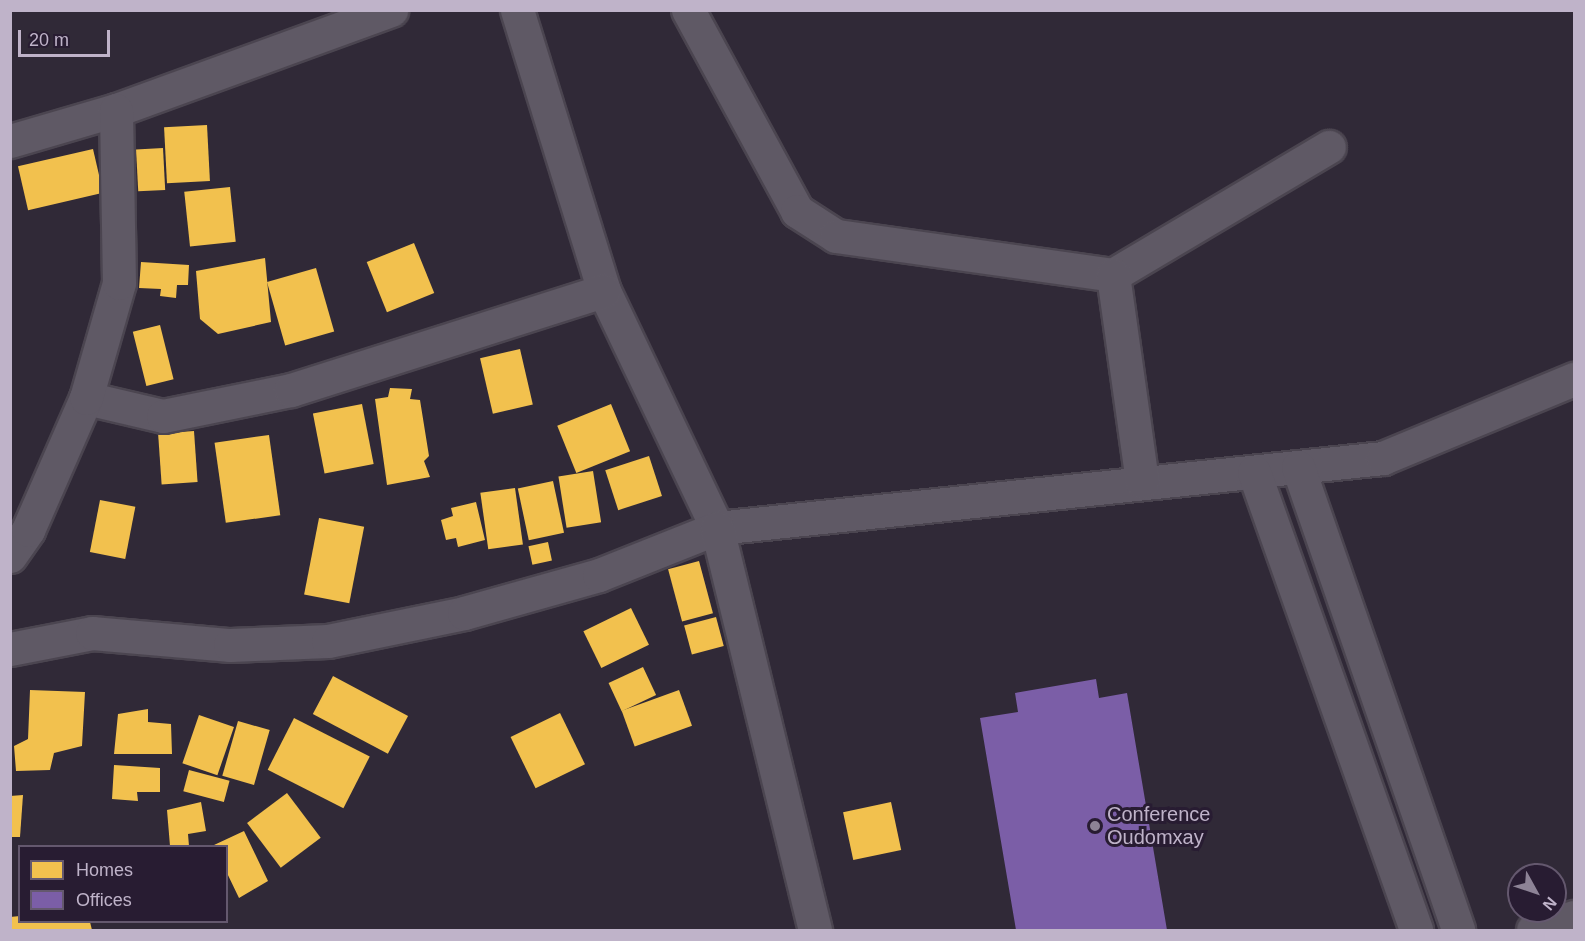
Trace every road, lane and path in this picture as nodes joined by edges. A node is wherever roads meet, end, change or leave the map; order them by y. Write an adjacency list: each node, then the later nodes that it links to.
1 (391, 10): 4 (street)
2 (517, 10): 8 (street)
3 (688, 10): 7 (street)
4 (116, 110): 5 (street); 10 (street)
5 (10, 141)
6 (1329, 147): 7 (street)
7 (1113, 275): 13 (street)
8 (604, 291): 10 (street); 14 (street)
9 (1575, 379): 11 (street)
10 (86, 398): 15 (street)
11 (1298, 467): 12 (street); 20 (street)
12 (1254, 472): 13 (street); 19 (street)
13 (1142, 482): 14 (street)
14 (717, 528): 16 (street); 18 (street)
15 (10, 556)
16 (10, 649)
17 (1575, 917): 21 (street)
18 (815, 930)
19 (1416, 930)
20 (1458, 930)
21 (1533, 930)

